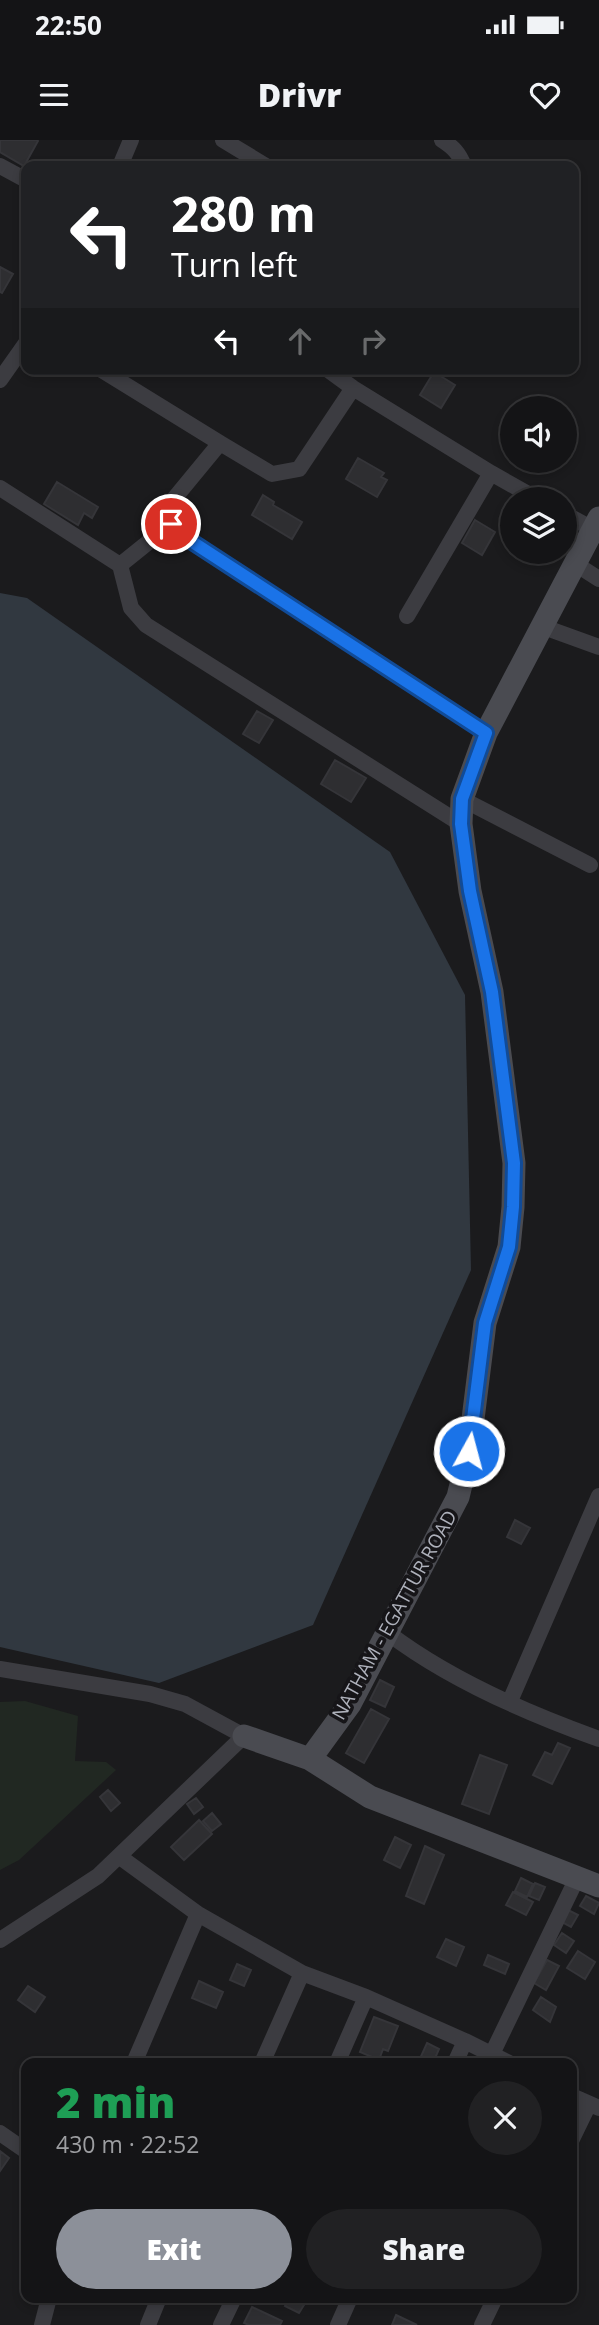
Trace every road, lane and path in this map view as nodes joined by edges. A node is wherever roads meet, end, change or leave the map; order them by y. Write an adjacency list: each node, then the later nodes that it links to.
1 (131, 140): 4 (street)
2 (223, 140): 5 (street)
3 (442, 140): 6 (street)
4 (122, 161)
5 (258, 161)
6 (462, 161)
7 (0, 166): 8 (street)
8 (21, 177)
9 (21, 350): 12 (street)
10 (110, 375): 14 (street)
11 (338, 375): 13 (street)
12 (0, 380)
13 (353, 388): 14 (street); 15 (street)
14 (220, 443): 19 (street)
15 (491, 473): 16 (street); 26 (street)
16 (516, 487)
17 (0, 488): 24 (street)
18 (577, 518): 20 (street)
19 (171, 524): 24 (street); 29 (street)
20 (596, 524): 21 (street, NATHAM - EGATTUR ROAD)
21 (577, 557)
22 (573, 564): 27 (street, NATHAM - EGATTUR ROAD)
23 (577, 564): 25 (street)
24 (120, 565): 31 (street)
25 (599, 579)
26 (407, 615)
27 (541, 626): 28 (street); 29 (street, NATHAM - EGATTUR ROAD)
28 (599, 647)
29 (486, 733): 30 (street, NATHAM - EGATTUR ROAD)
30 (462, 799): 31 (street, NATHAM - EGATTUR ROAD); 32 (street)
31 (461, 824): 34 (street, NATHAM - EGATTUR ROAD)
32 (590, 865)
33 (599, 1496): 36 (street)
34 (388, 1633): 36 (street); 39 (street, NATHAM - EGATTUR ROAD)
35 (0, 1669): 37 (street)
36 (510, 1702): 38 (street)
37 (244, 1736): 39 (street); 40 (street)
38 (599, 1739)
39 (310, 1759): 41 (street)
40 (120, 1857): 43 (street); 44 (street)
41 (577, 1878): 42 (street); 48 (street)
42 (599, 1886)
43 (198, 1914): 45 (street); 49 (street)
44 (0, 1940)
45 (302, 1973): 46 (street); 50 (street)
46 (366, 1997): 47 (street); 51 (street)
47 (465, 2041): 48 (street); 52 (street)
48 (492, 2054): 53 (street)
49 (136, 2058)
50 (264, 2058)
51 (339, 2058)
52 (457, 2058)
53 (500, 2058)
54 (577, 2098): 55 (street)
55 (594, 2106): 56 (street)
56 (577, 2132)
57 (0, 2133): 58 (street)
58 (21, 2148)
59 (48, 2303): 64 (street)
60 (157, 2303): 65 (street)
61 (232, 2303): 66 (street)
62 (348, 2303): 67 (street)
63 (493, 2303): 68 (street)
64 (42, 2325)
65 (148, 2325)
66 (221, 2325)
67 (338, 2325)
68 (482, 2325)

